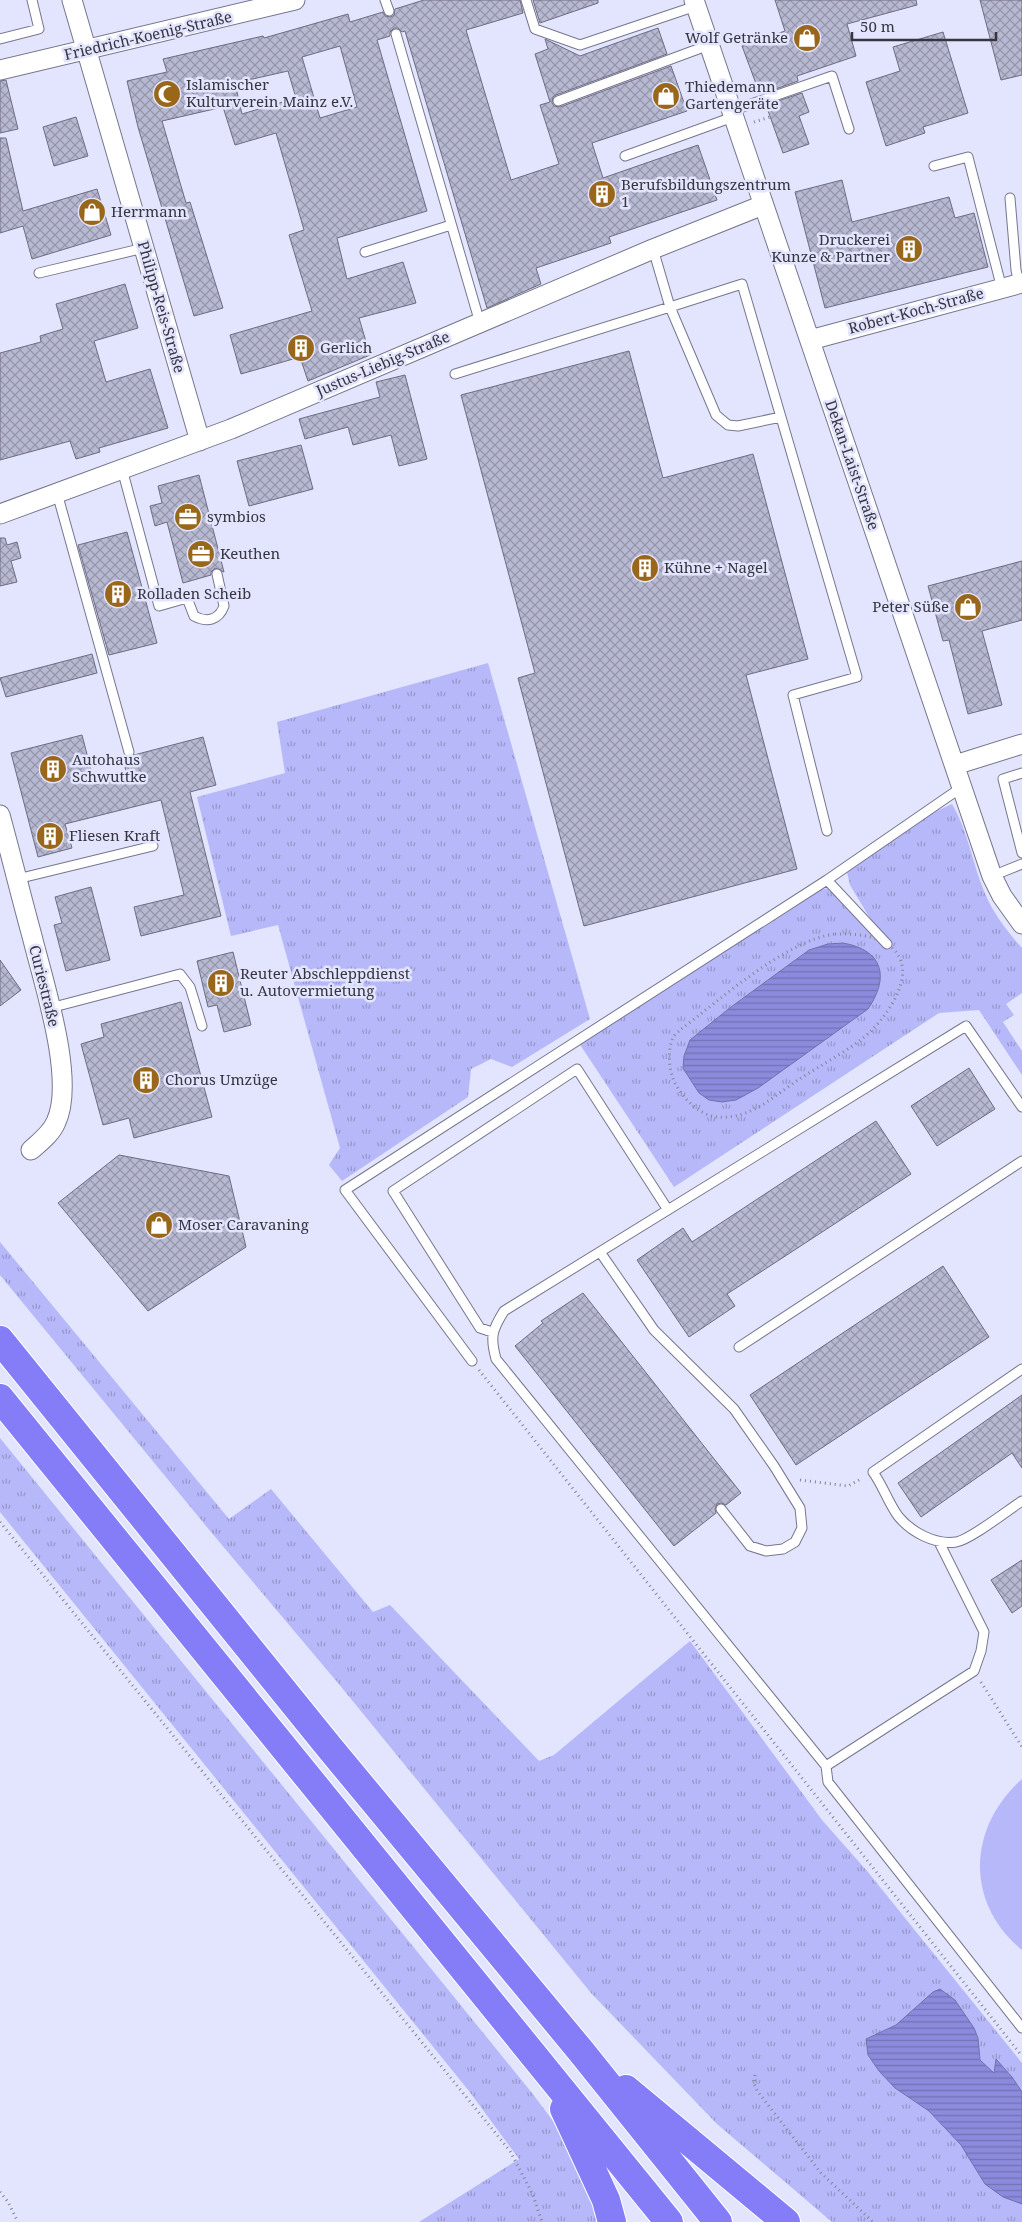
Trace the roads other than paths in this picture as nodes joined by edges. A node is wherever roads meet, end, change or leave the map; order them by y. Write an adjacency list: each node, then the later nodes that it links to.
1 (32, 0): 9 (lane)
2 (72, 0): 11 (street, Philipp-Reis-Straße)
3 (295, 0): 11 (street, Friedrich-Koenig-Straße)
4 (385, 0): 7 (lane)
5 (526, 0): 6 (lane)
6 (695, 3): 10 (street, Dekan-Laist-Straße)
7 (388, 10)
8 (396, 34): 20 (lane)
9 (0, 38)
10 (709, 45): 13 (lane); 14 (street, Dekan-Laist-Straße)
11 (86, 51): 12 (street, Friedrich-Koenig-Straße); 21 (street, Philipp-Reis-Straße)
12 (0, 70)
13 (558, 101)
14 (738, 117): 15 (lane); 16 (lane); 19 (street, Dekan-Laist-Straße)
15 (850, 129)
16 (625, 156)
17 (934, 166): 25 (lane)
18 (1010, 198): 25 (lane)
19 (763, 205): 22 (street, Justus-Liebig-Straße); 28 (street, Dekan-Laist-Straße)
20 (451, 225): 23 (lane); 27 (lane)
21 (144, 248): 24 (lane); 31 (street, Philipp-Reis-Straße)
22 (653, 249): 26 (lane); 27 (street, Justus-Liebig-Straße)
23 (365, 252)
24 (39, 273)
25 (1014, 285): 28 (street, Robert-Koch-Straße)
26 (670, 307): 29 (lane); 30 (lane); 30 (lane)
27 (480, 323): 31 (street, Justus-Liebig-Straße)
28 (810, 340): 38 (street, Dekan-Laist-Straße)
29 (455, 374)
30 (781, 417): 42 (lane)
31 (200, 441): 32 (street, Justus-Liebig-Straße)
32 (122, 469): 33 (street, Justus-Liebig-Straße); 35 (lane)
33 (57, 493): 34 (street, Justus-Liebig-Straße); 37 (lane)
34 (0, 514)
35 (217, 574)
36 (1022, 744): 38 (street)
37 (129, 752)
38 (954, 765): 40 (street, Dekan-Laist-Straße)
39 (1022, 774): 44 (lane)
40 (962, 787): 46 (street, Dekan-Laist-Straße); 48 (lane)
41 (0, 815): 47 (street, Curiestraße)
42 (828, 831)
43 (153, 846): 47 (lane)
44 (1022, 853)
45 (1022, 864): 46 (lane)
46 (992, 876): 49 (street, Dekan-Laist-Straße)
47 (17, 879): 51 (street, Curiestraße)
48 (827, 880): 50 (lane); 61 (lane)
49 (1022, 924)
50 (887, 944)
51 (50, 1008): 52 (lane); 54 (street, Curiestraße)
52 (202, 1026)
53 (1022, 1107): 56 (lane)
54 (31, 1150)
55 (1022, 1161): 60 (lane)
56 (668, 1210): 57 (lane); 58 (lane)
57 (600, 1252): 58 (lane); 65 (lane)
58 (492, 1332): 67 (lane)
59 (0, 1340): 69 (highway)
60 (739, 1347)
61 (472, 1361)
62 (1022, 1369): 66 (lane)
63 (0, 1398): 70 (highway)
64 (1022, 1501): 66 (lane)
65 (721, 1509)
66 (939, 1542): 67 (lane)
67 (826, 1766): 68 (lane)
68 (1022, 2028)
69 (580, 2050): 73 (highway); 74 (highway)
70 (547, 2071): 71 (highway); 72 (highway)
71 (612, 2222)
72 (669, 2222)
73 (718, 2222)
74 (786, 2222)

